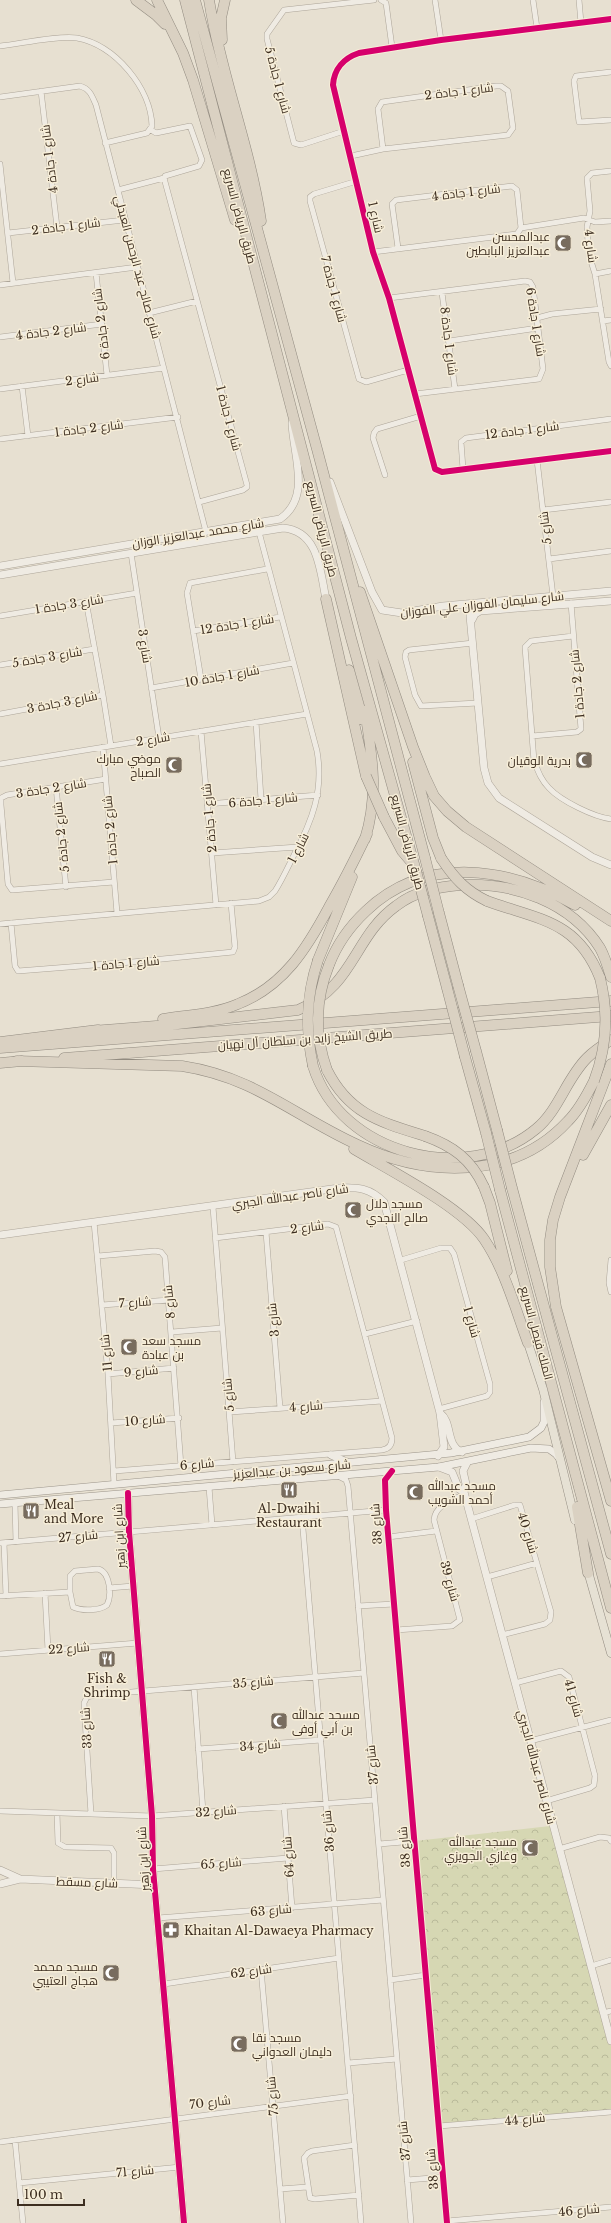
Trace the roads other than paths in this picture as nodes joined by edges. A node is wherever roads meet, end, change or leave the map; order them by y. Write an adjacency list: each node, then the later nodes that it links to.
1 (136, 0): 16 (highway)
2 (157, 0): 16 (highway)
3 (185, 0): 50 (highway, طريق الرياض السريع)
4 (196, 0): 43 (highway, طريق الرياض السريع)
5 (209, 0): 21 (highway)
6 (225, 0): 21 (highway)
7 (374, 0): 12 (street, شارع 1 جادة 5)
8 (381, 0): 19 (street)
9 (435, 0): 17 (street)
10 (533, 0): 15 (street)
11 (578, 0): 14 (street)
12 (321, 3): 26 (street, شارع 1 جادة 5)
13 (611, 19): 14 (street, شارع 1)
14 (581, 23): 15 (street, شارع 1)
15 (537, 28): 17 (street, شارع 1)
16 (171, 31): 50 (highway)
17 (441, 40): 19 (street, شارع 1)
18 (0, 46): 25 (street)
19 (392, 47): 26 (street, شارع 1)
20 (611, 72): 24 (street)
21 (229, 85): 43 (highway)
22 (41, 92): 23 (street, شارع صالح عبد الرحمن العبدلي); 27 (street, شارع صالح عبد الرحمن العبدلي); 38 (street, شارع 1 جادة 4)
23 (0, 96)
24 (611, 120)
25 (151, 130): 27 (street); 32 (street)
26 (344, 131): 29 (street, شارع 1)
27 (105, 143): 34 (street, شارع صالح عبد الرحمن العبدلي)
28 (383, 149): 28 (street, شارع 1 جادة 2); 29 (street, شارع 1 جادة 2)
29 (351, 156): 33 (street, شارع 1)
30 (0, 164): 40 (street)
31 (611, 171): 35 (street)
32 (164, 178): 34 (street); 53 (street, شارع 1 جادة 1)
33 (356, 181): 42 (street, شارع 1); 65 (street, شارع 1 جادة 7)
34 (118, 190): 36 (street, شارع صالح عبد الرحمن العبدلي)
35 (589, 219): 37 (street); 39 (street); 47 (street, شارع 4)
36 (124, 220): 38 (street, شارع 1 جادة 2); 44 (street, شارع صالح عبد الرحمن العبدلي)
37 (611, 221)
38 (57, 227): 40 (street, شارع 1 جادة 2)
39 (521, 228): 41 (street); 41 (street, شارع 1 جادة 4)
40 (8, 233): 48 (street)
41 (398, 248): 42 (street)
42 (373, 252): 52 (street, شارع 1)
43 (266, 261): 77 (highway, طريق الرياض السريع)
44 (137, 267): 45 (street); 55 (street, شارع صالح عبد الرحمن العبدلي)
45 (96, 272): 48 (street); 59 (street, شارع 2 جادة 6)
46 (611, 272): 47 (street, شارع 4)
47 (595, 274): 54 (street, شارع 4)
48 (13, 283): 49 (street)
49 (0, 285)
50 (259, 287): 71 (highway, طريق الرياض السريع)
51 (442, 293): 52 (street, شارع 1 جادة 6); 56 (street, شارع 1 جادة 6); 62 (street, شارع 1 جادة 8)
52 (389, 298): 65 (street, شارع 1)
53 (197, 300): 55 (street); 82 (street, شارع 1 جادة 1)
54 (601, 309): 56 (street); 58 (street, شارع 4)
55 (149, 313): 64 (street, شارع صالح عبد الرحمن العبدلي)
56 (537, 318): 60 (street, شارع 1 جادة 6)
57 (611, 320): 58 (street)
58 (603, 321): 63 (street, شارع 4)
59 (102, 324): 61 (street, شارع 2 جادة 4); 66 (street, شارع 2 جادة 6)
60 (538, 328): 62 (street); 69 (street, شارع 1 جادة 6)
61 (0, 337)
62 (449, 341): 69 (street, شارع 1 جادة 8)
63 (611, 366)
64 (164, 368): 66 (street, شارع 2); 72 (street, شارع صالح عبد الرحمن العبدلي)
65 (408, 370): 70 (street, شارع 1)
66 (107, 375): 67 (street, شارع 2)
67 (22, 386): 68 (street, شارع 2); 75 (street)
68 (0, 389)
69 (455, 389): 70 (street, شارع 1 جادة 6)
70 (415, 394): 73 (street, شارع 1)
71 (291, 409): 85 (street, شارع محمد عبدالعزيز الوزان); 116 (highway, طريق الرياض السريع)
72 (178, 416): 75 (street, شارع 2 جادة 1); 82 (street, شارع صالح عبد الرحمن العبدلي)
73 (421, 416): 80 (street, شارع 1); 81 (street)
74 (611, 419): 80 (street, شارع 1 جادة 12)
75 (28, 436): 76 (street, شارع 2 جادة 1)
76 (0, 439)
77 (318, 449): 89 (highway, طريق الرياض السريع); 108 (street, شارع سليمان الفوزان علي الفوزان)
78 (611, 450): 79 (street, شارع 1)
79 (537, 460): 80 (street, شارع 1); 84 (street, شارع 5)
80 (463, 468)
81 (385, 475)
82 (199, 502): 87 (street, شارع صالح عبد الرحمن العبدلي)
83 (611, 502): 84 (street)
84 (543, 510): 94 (street, شارع 5)
85 (272, 521): 86 (street); 87 (street, شارع محمد عبدالعزيز الوزان)
86 (274, 530): 88 (street, شارع محمد عبدالعزيز الوزان); 104 (street, شارع محمد عبدالعزيز الوزان)
87 (206, 532): 91 (street, شارع محمد عبدالعزيز الوزان)
88 (259, 532): 92 (street, شارع محمد عبدالعزيز الوزان); 97 (street, شارع 1)
89 (339, 535): 125 (highway); 163 (highway, طريق الرياض السريع, bridge)
90 (611, 551): 94 (street)
91 (78, 554): 93 (street, شارع محمد عبدالعزيز الوزان); 96 (street)
92 (131, 554): 96 (street, شارع محمد عبدالعزيز الوزان); 102 (street, شارع 3)
93 (47, 559): 95 (street, شارع محمد عبدالعزيز الوزان); 98 (street)
94 (549, 559): 103 (street, شارع 5)
95 (0, 566)
96 (57, 566): 98 (street, شارع محمد عبدالعزيز الوزان)
97 (267, 568): 112 (street, شارع 1); 114 (street)
98 (26, 571): 99 (street, شارع محمد عبدالعزيز الوزان)
99 (0, 575)
100 (601, 592): 101 (street, شارع سليمان الفوزان علي الفوزان); 103 (street, شارع سليمان الفوزان علي الفوزان); 107 (street)
101 (611, 592): 105 (street)
102 (137, 593): 106 (street, شارع 3 جادة 1); 122 (street, شارع 3)
103 (554, 596): 108 (street, شارع سليمان الفوزان علي الفوزان)
104 (326, 599): 134 (highway); 146 (highway, bridge)
105 (611, 599): 107 (street, شارع سليمان الفوزان علي الفوزان)
106 (86, 601): 111 (street, شارع 3 جادة 1); 118 (street, شارع 3 جادة 3)
107 (601, 601): 109 (street, شارع سليمان الفوزان علي الفوزان)
108 (486, 602): 110 (street); 113 (street)
109 (571, 603): 110 (street, شارع سليمان الفوزان علي الفوزان); 115 (street, شارع 2 جادة 1)
110 (489, 610): 113 (street)
111 (0, 616)
112 (280, 617): 114 (street, شارع 1 جادة 12); 119 (street, شارع 1)
113 (471, 621): 117 (street)
114 (194, 631): 121 (street)
115 (573, 636): 130 (street, شارع 2 جادة 1); 130 (street, شارع 2 جادة 1)
116 (351, 638): 134 (highway); 146 (highway, طريق الرياض السريع)
117 (473, 643): 124 (street); 124 (street)
118 (94, 648): 120 (street, شارع 3 جادة 5); 123 (street, شارع 3 جادة 3)
119 (293, 663): 121 (street, شارع 1 جادة 10); 127 (street, شارع 1)
120 (0, 665)
121 (201, 679): 122 (street, شارع 1 جادة 10)
122 (151, 688): 131 (street, شارع 3)
123 (103, 695): 126 (street, شارع 3 جادة 3); 132 (street)
124 (478, 703): 145 (street)
125 (399, 707): 152 (highway); 168 (highway, bridge)
126 (0, 714)
127 (307, 714): 128 (street, شارع 2); 138 (street, شارع 1)
128 (256, 722): 129 (street, شارع 2); 139 (street)
129 (201, 731): 131 (street, شارع 2); 140 (street, شارع 1 جادة 2)
130 (532, 736): 141 (street, شارع 2 جادة 1)
131 (159, 738): 132 (street, شارع 2)
132 (111, 746): 133 (street, شارع 2)
133 (104, 747): 135 (street, شارع 2); 136 (street, شارع 2 جادة 1)
134 (372, 753): 142 (highway)
135 (0, 764)
136 (106, 779): 137 (street, شارع 2 جادة 3); 147 (street, شارع 2 جادة 1)
137 (56, 787): 148 (street, شارع 2 جادة 5); 148 (street, شارع 2 جادة 3)
138 (318, 795): 139 (street, شارع 1 جادة 6); 143 (street, شارع 1)
139 (261, 799): 140 (street, شارع 1 جادة 6)
140 (208, 804): 144 (street, شارع 1 جادة 2)
141 (611, 819)
142 (367, 834): 159 (highway); 160 (highway, bridge)
143 (298, 847): 144 (street); 149 (street, شارع 1)
144 (212, 853): 150 (street, شارع 1 جادة 2)
145 (611, 865)
146 (415, 868): 164 (highway, طريق الرياض السريع, bridge)
147 (114, 882): 148 (street, شارع 2 جادة 3); 151 (street, شارع 2 جادة 1)
148 (66, 887)
149 (231, 903): 150 (street, شارع 1); 153 (street, شارع 1 جادة 1)
150 (216, 905): 151 (street, شارع 1)
151 (116, 913): 153 (street, شارع 1)
152 (611, 921)
153 (11, 923): 154 (street, شارع 1)
154 (0, 924)
155 (611, 926): 186 (highway, bridge)
156 (611, 977): 159 (highway)
157 (611, 1001): 162 (highway, طريق الشيخ زايد بن سلطان آل نهيان)
158 (611, 1016): 165 (highway, طريق الشيخ زايد بن سلطان آل نهيان)
159 (92, 1031): 161 (highway)
160 (611, 1040)
161 (0, 1042)
162 (0, 1048)
163 (476, 1051): 215 (highway, الملك فيصل السريع, bridge)
164 (465, 1057): 202 (highway, الملك فيصل السريع, bridge)
165 (17, 1061): 166 (highway, طريق الشيخ زايد بن سلطان آل نهيان); 168 (highway)
166 (0, 1063)
167 (611, 1064): 170 (highway)
168 (254, 1087): 186 (highway)
169 (611, 1105): 170 (highway)
170 (560, 1197): 221 (highway)
171 (213, 1206): 172 (street, شارع ناصر عبدالله الجبري); 175 (street, شارع 5); 177 (street, شارع ناصر عبدالله الجبري)
172 (94, 1222): 174 (street, شارع ناصر عبدالله الجبري); 176 (street, شارع 11)
173 (266, 1232): 175 (street, شارع 2); 185 (street, شارع 2); 191 (street, شارع 3)
174 (0, 1235)
175 (215, 1238): 183 (street, شارع 5)
176 (98, 1256): 180 (street, شارع 8); 181 (street, شارع 11)
177 (401, 1260): 182 (street, شارع ناصر عبدالله الجبري); 192 (street, شارع 1)
178 (611, 1260): 179 (street)
179 (611, 1292)
180 (169, 1300): 181 (street, شارع 7); 184 (street, شارع 8)
181 (102, 1305): 188 (street, شارع 11)
182 (417, 1321): 185 (street); 192 (street, شارع ناصر عبدالله الجبري)
183 (222, 1328): 184 (street); 193 (street, شارع 5)
184 (172, 1332): 187 (street, شارع 8)
185 (365, 1334): 190 (street, شارع 2)
186 (528, 1343): 189 (main road, الملك فيصل السريع)
187 (174, 1368): 188 (street, شارع 9); 194 (street, شارع 8)
188 (108, 1374): 195 (street, شارع 11)
189 (543, 1389): 197 (street, شارع سعود بن عبدالعزيز); 202 (main road, الملك فيصل السريع)
190 (382, 1401): 191 (street, شارع 4); 196 (street, شارع 2)
191 (280, 1408): 193 (street, شارع 4)
192 (440, 1411): 198 (street, شارع ناصر عبدالله الجبري); 200 (street, شارع ناصر عبدالله الجبري)
193 (230, 1412): 203 (street, شارع 5)
194 (179, 1418): 195 (street, شارع 10); 206 (street, شارع 8)
195 (111, 1422): 209 (street, شارع 11)
196 (392, 1438): 199 (street, شارع 6)
197 (496, 1446): 198 (street, شارع سعود بن عبدالعزيز); 201 (street)
198 (462, 1452): 200 (street, شارع سعود بن عبدالعزيز)
199 (331, 1455): 203 (street, شارع 6); 205 (street)
200 (438, 1456): 205 (street, شارع سعود بن عبدالعزيز)
201 (498, 1456): 202 (street, شارع سعود بن عبدالعزيز); 204 (street, شارع سعود بن عبدالعزيز)
202 (565, 1459): 237 (highway); 246 (highway, الملك فيصل السريع)
203 (233, 1462): 206 (street, شارع 6)
204 (467, 1463): 208 (street, شارع سعود بن عبدالعزيز); 218 (street, شارع ناصر عبدالله الجبري)
205 (351, 1464): 207 (street, شارع سعود بن عبدالعزيز)
206 (181, 1466): 209 (street, شارع 6)
207 (316, 1467): 210 (street, شارع سعود بن عبدالعزيز); 213 (street)
208 (439, 1467): 211 (street, شارع سعود بن عبدالعزيز); 218 (street, شارع ناصر عبدالله الجبري)
209 (114, 1471): 216 (street, شارع 11)
210 (272, 1471): 214 (street); 216 (street, شارع سعود بن عبدالعزيز)
211 (392, 1471): 212 (street, شارع سعود بن عبدالعزيز); 224 (street, شارع 38)
212 (337, 1476): 213 (street, شارع سعود بن عبدالعزيز); 225 (street, شارع 37)
213 (282, 1480): 214 (street, شارع سعود بن عبدالعزيز)
214 (273, 1481): 217 (street, شارع سعود بن عبدالعزيز)
215 (592, 1482): 231 (highway); 235 (highway, الملك فيصل السريع)
216 (114, 1484): 220 (street, شارع سعود بن عبدالعزيز)
217 (209, 1486): 219 (street, شارع سعود بن عبدالعزيز); 228 (street)
218 (464, 1493): 227 (street, شارع ناصر عبدالله الجبري); 229 (street, شارع 39)
219 (128, 1494): 222 (street, شارع سعود بن عبدالعزيز); 230 (street, شارع ابن زهير)
220 (0, 1495)
221 (611, 1501)
222 (15, 1503): 223 (street, شارع سعود بن عبدالعزيز); 233 (street)
223 (0, 1504)
224 (386, 1510): 225 (street, شارع 27); 232 (street, شارع 38)
225 (350, 1512): 226 (street, شارع 27); 245 (street, شارع 37)
226 (302, 1517): 228 (street, شارع 27); 254 (street, شارع 36)
227 (471, 1519): 236 (street, شارع 40); 238 (street, شارع ناصر عبدالله الجبري)
228 (212, 1525): 230 (street, شارع 27)
229 (436, 1531): 232 (street); 247 (street, شارع 39)
230 (129, 1532): 233 (street, شارع 27); 239 (street, شارع ابن زهير)
231 (611, 1533)
232 (388, 1537): 244 (street, شارع 38)
233 (16, 1542): 234 (street, شارع 27)
234 (2, 1543): 243 (street)
235 (611, 1554)
236 (537, 1563): 238 (street, شارع 40); 248 (street, شارع 40)
237 (588, 1573): 251 (main road)
238 (487, 1577): 248 (street, شارع ناصر عبدالله الجبري)
239 (133, 1586): 240 (street); 249 (street, شارع ابن زهير)
240 (109, 1588): 241 (street); 241 (street)
241 (70, 1592): 242 (street)
242 (45, 1593): 243 (street); 250 (street)
243 (3, 1596)
244 (394, 1604): 245 (street); 247 (street, شارع 38)
245 (358, 1606): 253 (street, شارع 37)
246 (611, 1608)
247 (396, 1630): 272 (street, شارع 38)
248 (502, 1635): 255 (street, شارع ناصر عبدالله الجبري)
249 (138, 1643): 250 (street, شارع 22); 257 (street, شارع ابن زهير)
250 (48, 1650): 252 (street, شارع 22)
251 (611, 1653)
252 (0, 1654)
253 (364, 1673): 254 (street, شارع 35); 263 (street, شارع 37)
254 (316, 1677): 256 (street, شارع 35); 260 (street, شارع 36)
255 (515, 1683): 259 (street, شارع 41); 261 (street, شارع ناصر عبدالله الجبري)
256 (194, 1687): 257 (street, شارع 35); 262 (street)
257 (142, 1692): 270 (street, شارع 33); 271 (street, شارع ابن زهير)
258 (611, 1720): 259 (street, شارع 41)
259 (582, 1728): 261 (street, شارع 41); 264 (street, شارع 41)
260 (321, 1740): 262 (street, شارع 34); 265 (street, شارع 36)
261 (530, 1741): 264 (street, شارع ناصر عبدالله الجبري)
262 (198, 1749): 268 (street)
263 (375, 1800): 265 (street, شارع 32); 274 (street, شارع 37)
264 (546, 1801): 275 (street, شارع ناصر عبدالله الجبري)
265 (326, 1804): 266 (street, شارع 32); 284 (street, شارع 36)
266 (284, 1806): 268 (street, شارع 32); 276 (street, شارع 64)
267 (0, 1811): 269 (street, شارع 32)
268 (203, 1812): 271 (street, شارع 32)
269 (57, 1813): 270 (street, شارع 32); 280 (street)
270 (91, 1814): 271 (street, شارع 32)
271 (152, 1816): 277 (street, شارع ابن زهير)
272 (414, 1841): 274 (street, شارع 38); 291 (street, شارع 38)
273 (611, 1841): 275 (street)
274 (379, 1844): 283 (street, شارع 37)
275 (559, 1849): 289 (street, شارع ناصر عبدالله الجبري)
276 (288, 1858): 277 (street, شارع 65); 285 (street, شارع 64)
277 (153, 1869): 282 (street, شارع ابن زهير)
278 (0, 1871): 279 (street, شارع مسقط); 281 (street)
279 (20, 1879): 280 (street, شارع مسقط); 281 (street, شارع مسقط)
280 (114, 1882): 282 (street, شارع مسقط)
281 (0, 1883)
282 (154, 1885): 286 (street, شارع ابن زهير)
283 (383, 1900): 284 (street, شارع 63); 292 (street, شارع 37)
284 (334, 1904): 285 (street, شارع 63); 287 (street, شارع 36)
285 (292, 1908): 286 (street, شارع 63)
286 (158, 1918): 293 (street, شارع ابن زهير)
287 (339, 1958): 290 (street, شارع 62); 298 (street, شارع 36)
288 (611, 1960): 289 (street)
289 (591, 1966): 295 (street, شارع ناصر عبدالله الجبري)
290 (261, 1969): 293 (street, شارع 62); 300 (street, شارع 75)
291 (426, 1975): 292 (street); 303 (street, شارع 38)
292 (390, 1980): 297 (street, شارع 37)
293 (164, 1984): 302 (street, شارع ابن زهير)
294 (611, 2011): 295 (street)
295 (603, 2013): 296 (street, شارع ناصر عبدالله الجبري)
296 (611, 2041)
297 (397, 2059): 298 (street); 309 (street, شارع 37)
298 (348, 2063): 299 (street, شارع 36)
299 (351, 2096): 300 (street, شارع 70); 306 (street, شارع 36)
300 (273, 2106): 302 (street, شارع 70); 312 (street, شارع 75)
301 (611, 2112): 303 (street, شارع 44)
302 (176, 2117): 304 (street, شارع 70); 307 (street, شارع ابن زهير)
303 (439, 2126): 308 (street, شارع 38)
304 (14, 2140): 305 (street, شارع 70); 310 (street)
305 (0, 2142)
306 (355, 2145): 311 (street); 313 (street, شارع 36)
307 (180, 2167): 310 (street, شارع 71); 318 (street, شارع ابن زهير)
308 (444, 2177): 309 (street, شارع 38); 316 (street, شارع 38)
309 (407, 2180): 321 (street, شارع 37)
310 (19, 2183): 317 (street)
311 (307, 2187): 312 (street); 313 (street)
312 (280, 2189): 319 (street, شارع 75)
313 (359, 2195): 320 (street, شارع 36)
314 (611, 2207): 315 (street, شارع 46)
315 (498, 2217): 316 (street, شارع 46); 322 (street)
316 (447, 2222)
317 (24, 2223)
318 (184, 2223)
319 (283, 2223)
320 (361, 2223)
321 (411, 2223)
322 (499, 2223)

